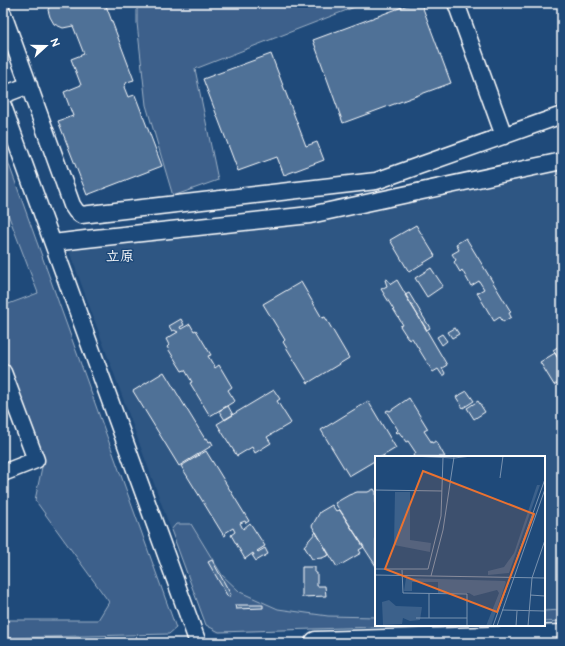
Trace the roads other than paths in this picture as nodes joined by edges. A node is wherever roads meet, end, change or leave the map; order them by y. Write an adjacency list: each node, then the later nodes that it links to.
1 (456, 3): 7 (street)
2 (3, 14): 3 (street)
3 (29, 85): 4 (street); 7 (street)
4 (3, 95)
5 (3, 106): 9 (street)
6 (562, 115): 7 (street)
7 (504, 136)
8 (562, 161): 9 (street)
9 (53, 243): 13 (street)
10 (3, 372): 11 (street)
11 (3, 473)
12 (562, 636): 14 (highway)
13 (198, 643)
14 (316, 643)

